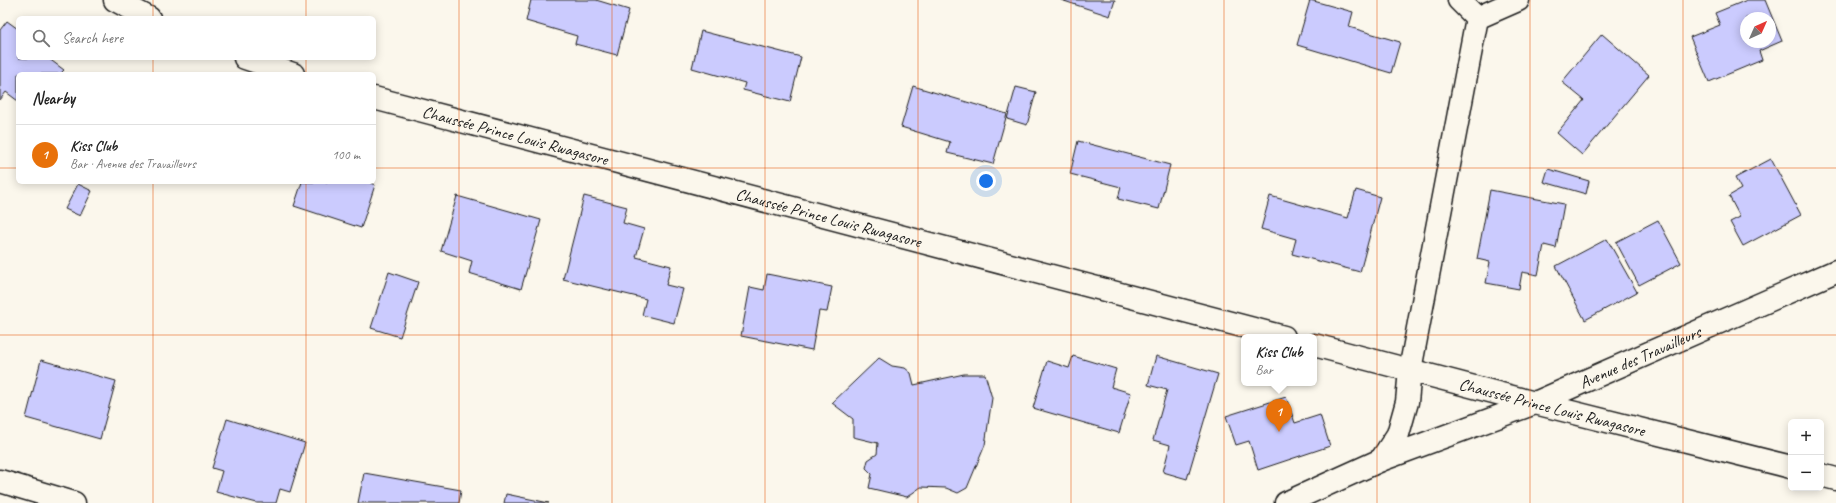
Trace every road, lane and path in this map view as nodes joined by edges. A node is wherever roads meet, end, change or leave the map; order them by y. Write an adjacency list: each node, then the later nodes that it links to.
1 (115, 0): 4 (street)
2 (1459, 0): 5 (street)
3 (1518, 0): 5 (street)
4 (145, 16)
5 (1477, 18): 12 (street)
6 (251, 60): 7 (street)
7 (287, 72)
8 (376, 99): 10 (street, Chaussée Prince Louis Rwagasore)
9 (1836, 271): 13 (street, Avenue des Travailleurs)
10 (1273, 334)
11 (1317, 346): 12 (street, Chaussée Prince Louis Rwagasore)
12 (1410, 370): 13 (street, Chaussée Prince Louis Rwagasore); 14 (street)
13 (1535, 403): 14 (street, Avenue des Travailleurs); 15 (street, Chaussée Prince Louis Rwagasore)
14 (1381, 460): 20 (street, Avenue des Travailleurs)
15 (1788, 466)
16 (1824, 476): 17 (street)
17 (1836, 478)
18 (0, 481): 19 (street)
19 (74, 503)
20 (1286, 503)

